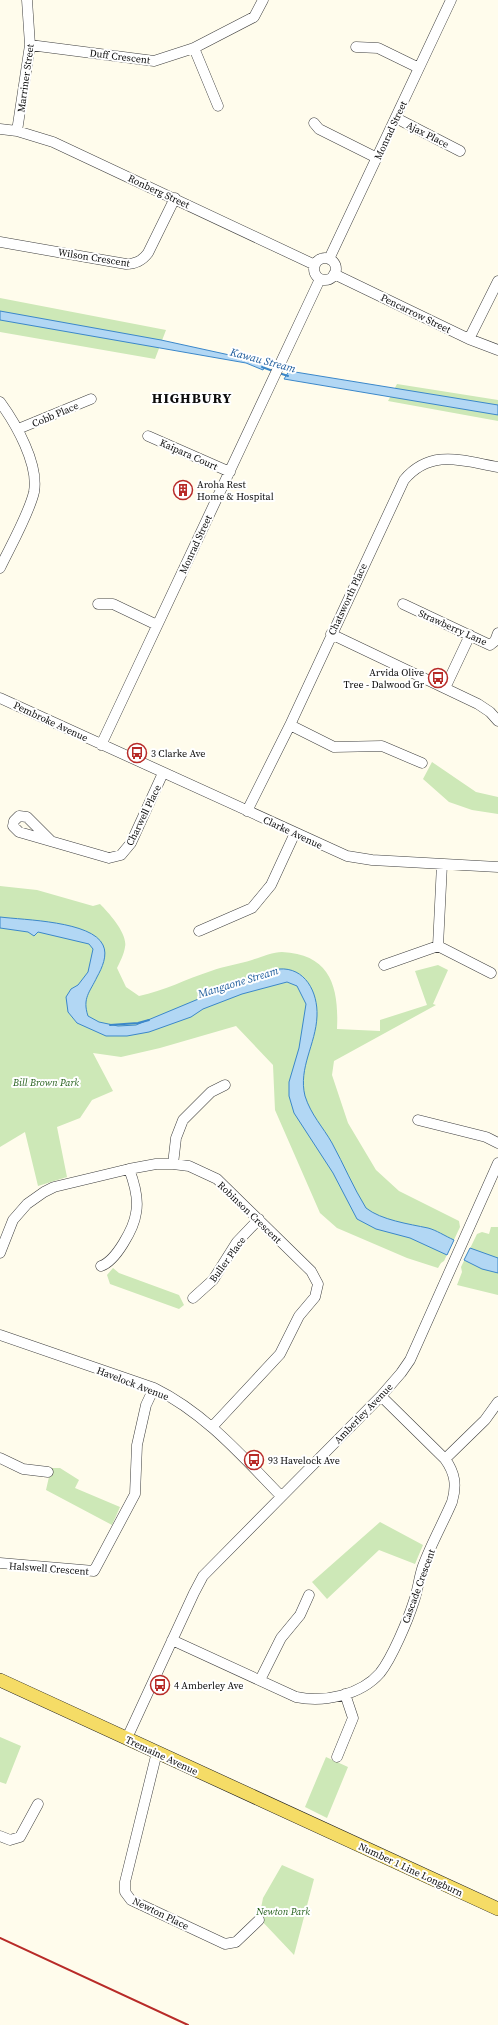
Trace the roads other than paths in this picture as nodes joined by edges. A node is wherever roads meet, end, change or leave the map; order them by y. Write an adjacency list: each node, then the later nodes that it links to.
1 (27, 0): 4 (street, Marriner Street)
2 (263, 0): 6 (street, Duff Crescent)
3 (451, 0): 7 (street, Monrad Street)
4 (30, 45): 6 (street, Duff Crescent); 12 (street, Marriner Street)
5 (356, 46): 7 (street)
6 (194, 48): 8 (street)
7 (419, 68): 9 (street, Monrad Street)
8 (218, 106)
9 (396, 118): 13 (street, Ajax Place); 14 (street, Monrad Street)
10 (314, 123): 14 (street)
11 (0, 128): 12 (street, Ronberg Street)
12 (17, 131): 15 (street, Ronberg Street)
13 (460, 151)
14 (377, 158): 17 (street, Monrad Street)
15 (174, 198): 16 (street, Wilson Crescent); 18 (street, Ronberg Street)
16 (0, 242)
17 (329, 259): 18 (street); 19 (street)
18 (315, 265): 20 (street)
19 (334, 274): 20 (street); 22 (street, Pencarrow Street)
20 (320, 279): 29 (street, Monrad Street)
21 (498, 280): 22 (street)
22 (469, 339): 23 (street, Pencarrow Street)
23 (498, 350)
24 (91, 399): 26 (street, Cobb Place)
25 (0, 402): 26 (street)
26 (18, 429): 30 (street)
27 (148, 436): 29 (street, Kaipara Court)
28 (498, 467): 36 (street, Chatsworth Place)
29 (230, 472): 34 (street, Monrad Street)
30 (3, 554): 31 (street)
31 (0, 568)
32 (98, 604): 34 (street)
33 (403, 604): 37 (street, Strawberry Lane)
34 (157, 625): 42 (street, Monrad Street)
35 (498, 633): 37 (street, Strawberry Lane)
36 (331, 634): 38 (street); 41 (street, Chatsworth Place)
37 (470, 635): 38 (street)
38 (445, 688): 40 (street)
39 (0, 698): 42 (street, Pembroke Avenue)
40 (498, 721)
41 (290, 725): 43 (street); 45 (street, Chatsworth Place)
42 (101, 745): 44 (street, Clarke Avenue)
43 (422, 763)
44 (163, 773): 45 (street, Clarke Avenue); 47 (street, Charwell Place)
45 (248, 811): 46 (street, Clarke Avenue)
46 (295, 833): 48 (street, Clarke Avenue); 50 (street)
47 (51, 841)
48 (442, 864): 49 (street, Clarke Avenue); 51 (street)
49 (498, 867)
50 (199, 931)
51 (438, 946): 52 (street); 53 (street)
52 (384, 965)
53 (491, 973)
54 (225, 1086): 58 (street)
55 (418, 1120): 56 (street)
56 (498, 1143)
57 (498, 1162): 67 (street, Amberley Avenue)
58 (173, 1164): 59 (street, Robinson Crescent); 60 (street, Robinson Crescent)
59 (130, 1169): 61 (street, Robinson Crescent); 63 (street)
60 (259, 1219): 64 (street, Buller Place); 69 (street, Robinson Crescent)
61 (4, 1227): 62 (street, Robinson Crescent)
62 (0, 1253)
63 (100, 1266)
64 (193, 1298)
65 (0, 1335): 66 (street, Havelock Avenue)
66 (154, 1388): 69 (street, Havelock Avenue); 74 (street, Halswell Crescent)
67 (381, 1396): 71 (street, Cascade Crescent); 73 (street, Amberley Avenue)
68 (498, 1402): 71 (street)
69 (212, 1427): 73 (street, Havelock Avenue)
70 (0, 1458): 72 (street)
71 (445, 1459): 79 (street, Cascade Crescent)
72 (48, 1472)
73 (281, 1496): 76 (street, Amberley Avenue)
74 (0, 1563)
75 (309, 1595): 78 (street)
76 (172, 1640): 78 (street, Cascade Crescent); 80 (street, Amberley Avenue)
77 (0, 1680): 80 (main road, Tremaine Avenue)
78 (260, 1680): 79 (street, Cascade Crescent)
79 (345, 1694): 82 (street)
80 (127, 1738): 81 (main road, Tremaine Avenue)
81 (157, 1752): 84 (main road, Tremaine Avenue); 87 (street, Newton Place)
82 (338, 1757)
83 (38, 1804): 85 (street)
84 (325, 1829): 86 (main road, Number 1 Line Longburn)
85 (0, 1836)
86 (498, 1909)
87 (259, 1920)

